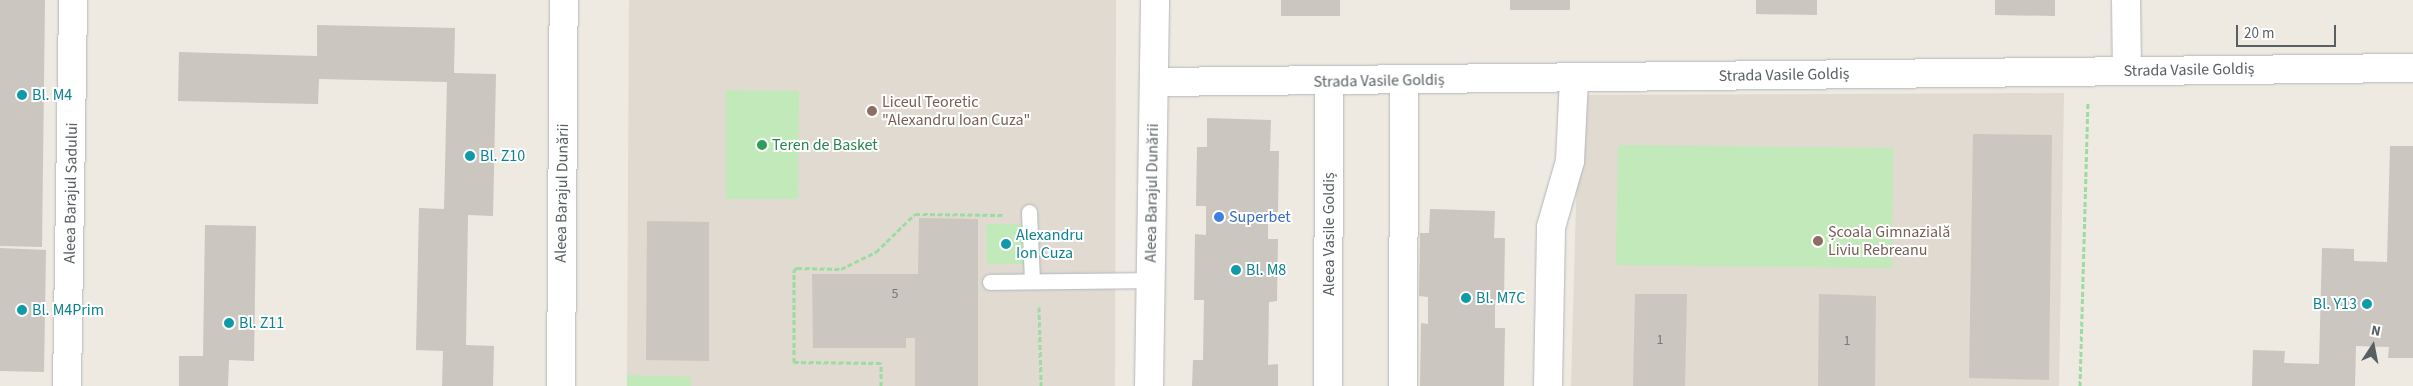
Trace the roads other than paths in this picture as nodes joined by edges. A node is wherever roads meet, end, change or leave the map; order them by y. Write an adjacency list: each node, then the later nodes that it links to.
1 (73, 0): 15 (street, Aleea Barajul Sadului)
2 (564, 0): 16 (street, Aleea Barajul Dunării)
3 (1155, 0): 10 (street, Aleea Barajul Dunării)
4 (2126, 0): 6 (street)
5 (2413, 68): 6 (street, Strada Vasile Goldiș)
6 (2127, 70): 7 (street, Strada Vasile Goldiș)
7 (1574, 78): 9 (street, Strada Vasile Goldiș); 20 (street)
8 (1330, 81): 9 (street, Strada Vasile Goldiș); 10 (street, Strada Vasile Goldiș); 18 (street, Aleea Vasile Goldiș)
9 (1404, 81): 19 (street)
10 (1155, 82): 12 (street, Aleea Barajul Dunării)
11 (1030, 214): 13 (lane)
12 (1150, 280): 13 (lane); 17 (street, Aleea Barajul Dunării)
13 (1035, 281): 14 (lane)
14 (990, 282)
15 (67, 386)
16 (560, 386)
17 (1149, 386)
18 (1328, 386)
19 (1403, 386)
20 (1548, 386)

